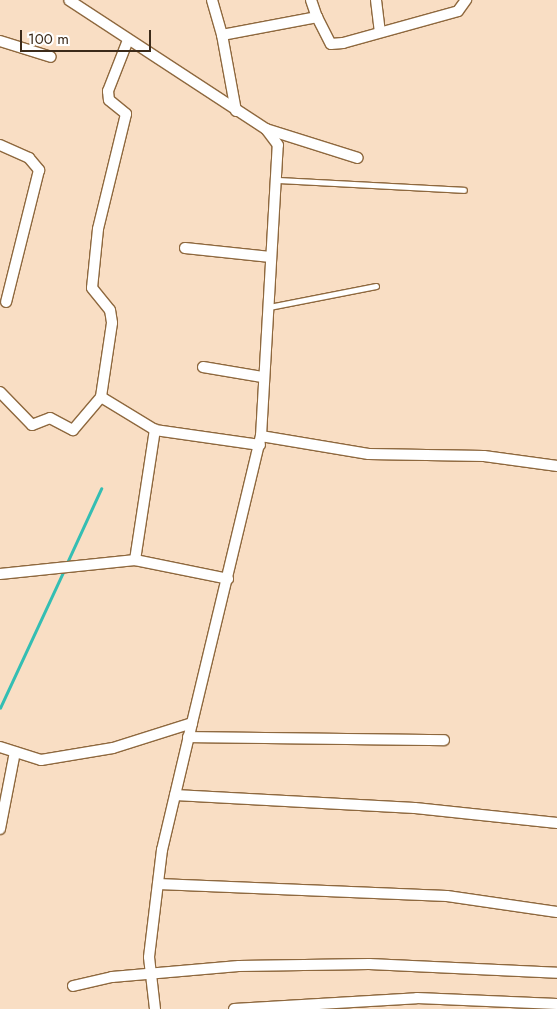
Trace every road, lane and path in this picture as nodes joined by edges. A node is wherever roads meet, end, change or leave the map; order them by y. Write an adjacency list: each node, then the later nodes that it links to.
1 (69, 0): 9 (street)
2 (212, 0): 8 (street)
3 (310, 0): 6 (street)
4 (376, 0): 7 (street)
5 (466, 0): 7 (street)
6 (317, 17): 7 (street); 8 (street)
7 (380, 31)
8 (222, 35): 12 (street)
9 (128, 40): 12 (street); 26 (street)
10 (0, 41): 11 (street)
11 (51, 56)
12 (236, 110): 13 (street)
13 (266, 129): 15 (street); 16 (street)
14 (0, 146): 21 (street)
15 (358, 158)
16 (276, 180): 17 (lane); 19 (street)
17 (464, 190)
18 (185, 248): 19 (street)
19 (271, 257): 22 (street)
20 (376, 286): 22 (lane)
21 (6, 302)
22 (269, 307): 24 (street)
23 (203, 368): 24 (street)
24 (262, 377): 28 (street)
25 (0, 392): 26 (street)
26 (101, 396): 27 (street)
27 (155, 430): 28 (street); 30 (street)
28 (260, 440): 29 (street); 32 (street)
29 (557, 466)
30 (135, 560): 31 (street); 32 (street)
31 (0, 574)
32 (228, 579): 33 (street)
33 (192, 723): 34 (street); 37 (street)
34 (188, 737): 35 (street); 38 (street)
35 (444, 740)
36 (0, 746): 37 (street)
37 (15, 752): 40 (street)
38 (175, 795): 39 (street); 41 (street)
39 (557, 823)
40 (0, 828)
41 (158, 884): 42 (street); 43 (street)
42 (557, 912)
43 (151, 972): 44 (street); 45 (street); 47 (street)
44 (557, 974)
45 (73, 986)
46 (557, 1004): 48 (street)
47 (155, 1009)
48 (234, 1009)

